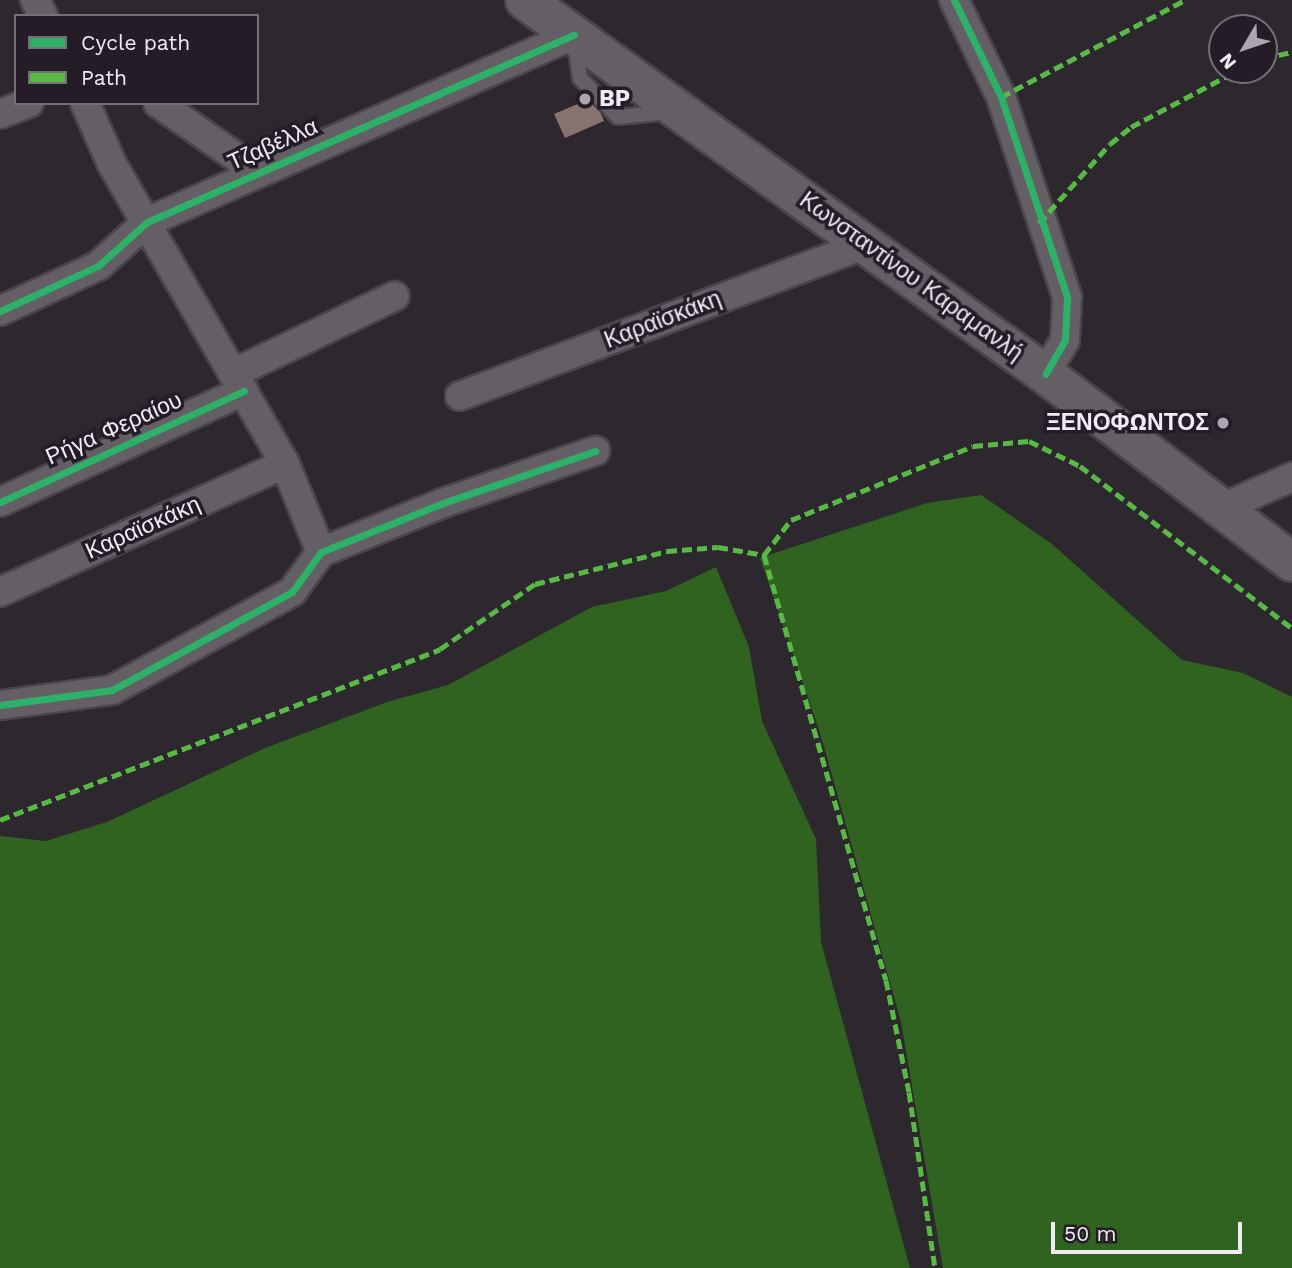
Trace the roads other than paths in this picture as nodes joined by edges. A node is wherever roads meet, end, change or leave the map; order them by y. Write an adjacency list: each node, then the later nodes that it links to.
1 (524, 0): 3 (main road, Κωνσταντίνου Καραμανλή)
2 (954, 0): 13 (street)
3 (574, 35): 8 (street, Τζαβέλλα); 10 (main road, Κωνσταντίνου Καραμανλή)
4 (24, 105): 7 (street)
5 (86, 105): 9 (street)
6 (161, 105): 8 (street)
7 (0, 114)
8 (258, 172): 9 (street, Τζαβέλλα)
9 (147, 222): 12 (street, Τζαβέλλα); 14 (street)
10 (866, 244): 13 (main road, Κωνσταντίνου Καραμανλή); 15 (street, Καραϊσκάκη)
11 (395, 296): 14 (street, Ρήγα Φεραίου)
12 (0, 311)
13 (1045, 374): 20 (main road, Κωνσταντίνου Καραμανλή)
14 (239, 382): 17 (street); 19 (street, Ρήγα Φεραίου)
15 (460, 396)
16 (595, 451): 21 (street)
17 (285, 464): 21 (street); 23 (street, Καραϊσκάκη)
18 (1292, 477): 20 (street)
19 (0, 502)
20 (1222, 508): 22 (main road, Κωνσταντίνου Καραμανλή)
21 (321, 552): 24 (street)
22 (1292, 562)
23 (0, 592)
24 (0, 705)

